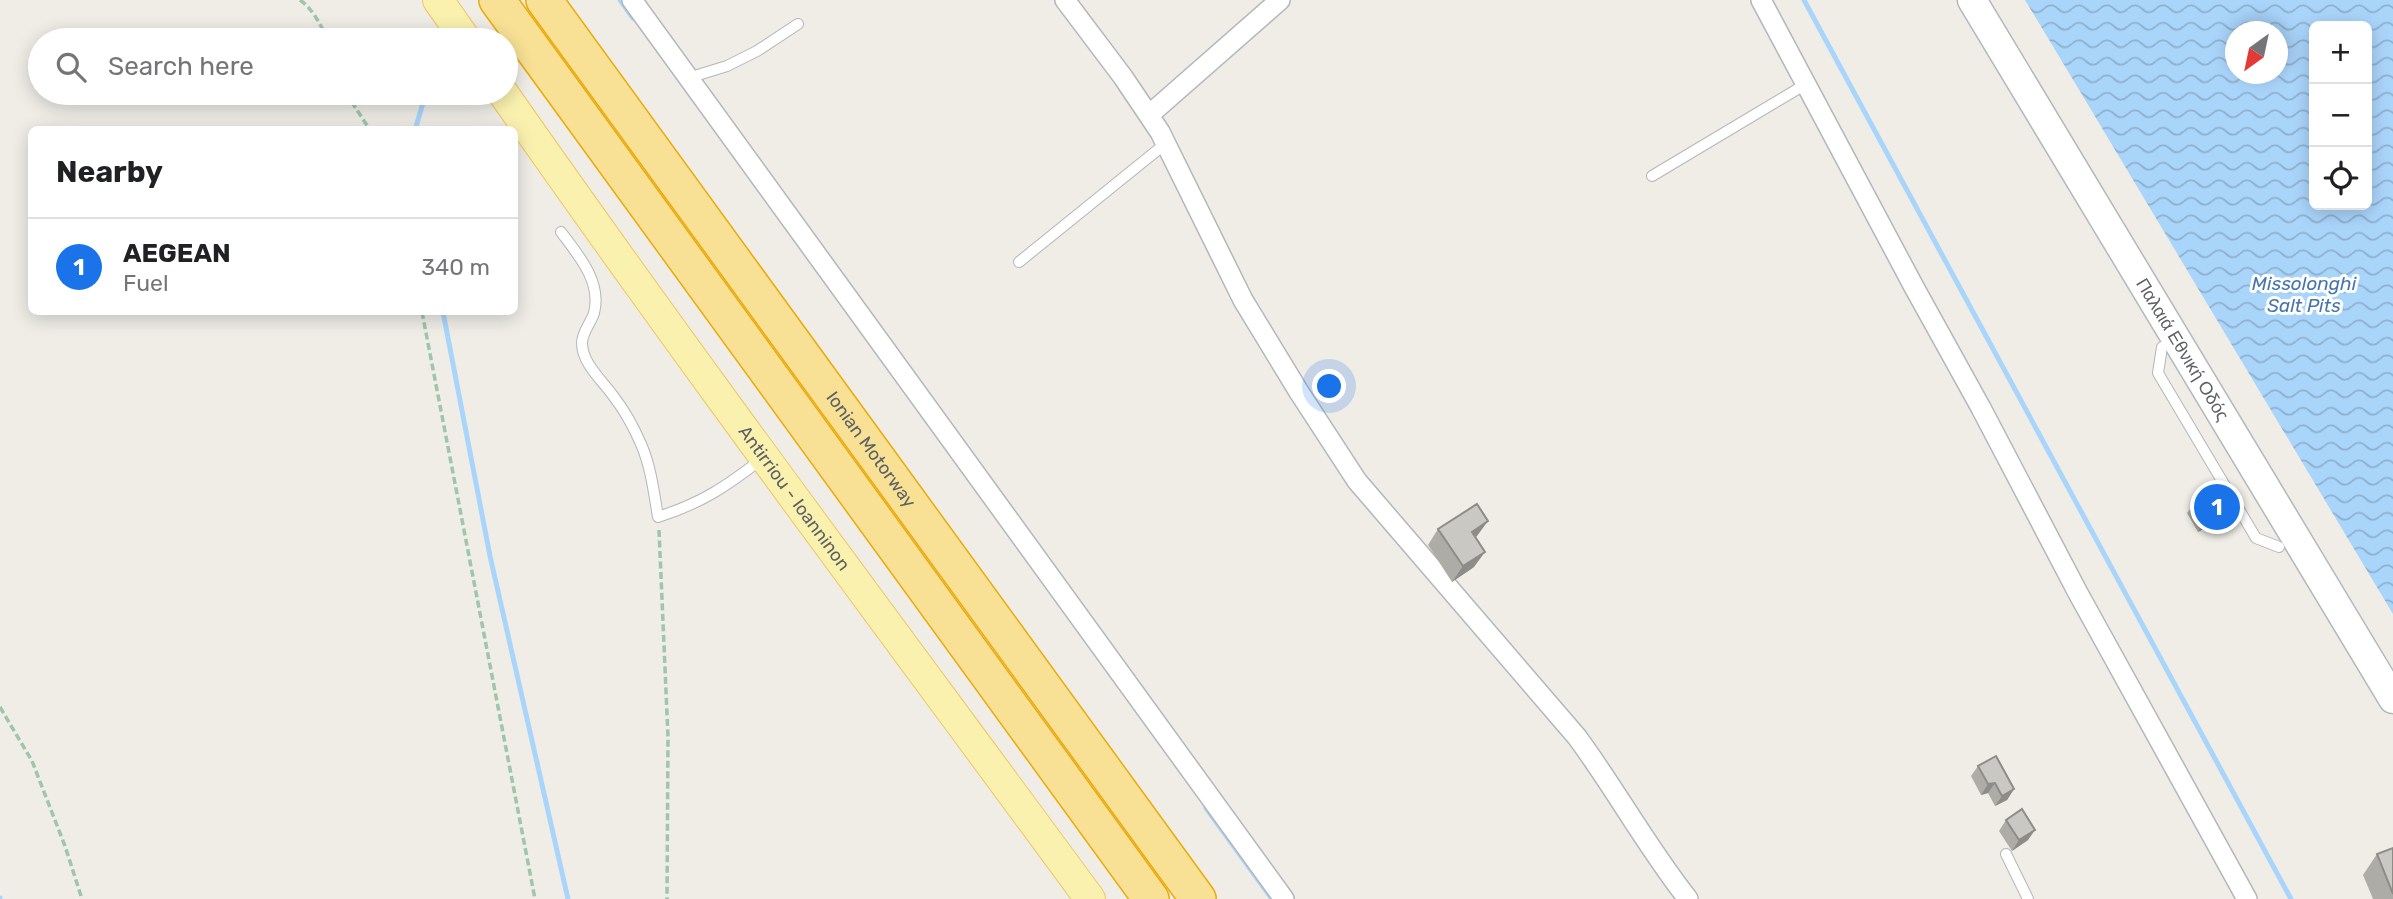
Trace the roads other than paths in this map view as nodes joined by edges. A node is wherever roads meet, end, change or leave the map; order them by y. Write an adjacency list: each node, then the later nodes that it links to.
1 (438, 0): 10 (main road)
2 (498, 0): 25 (highway)
3 (544, 0): 26 (highway, Ionian Motorway)
4 (632, 0): 11 (street)
5 (1065, 0): 14 (street)
6 (1280, 0): 14 (street)
7 (1761, 0): 12 (street)
8 (1972, 0): 22 (main road, Παλαιά Εθνική Οδός)
9 (798, 24): 11 (lane)
10 (458, 28)
11 (688, 78): 27 (street)
12 (1806, 84): 16 (lane); 30 (street)
13 (511, 105): 20 (main road, Antirriou - Ioanninon)
14 (1149, 116): 15 (street)
15 (1165, 144): 18 (lane); 28 (street)
16 (1652, 176)
17 (561, 232): 20 (lane)
18 (1019, 262)
19 (2162, 347): 21 (lane)
20 (763, 458): 24 (main road, Antirriou - Ioanninon)
21 (2280, 547)
22 (2393, 699)
23 (2006, 854): 29 (lane)
24 (1090, 899)
25 (1151, 899)
26 (1198, 899)
27 (1284, 899)
28 (1688, 899)
29 (2028, 899)
30 (2247, 899)

